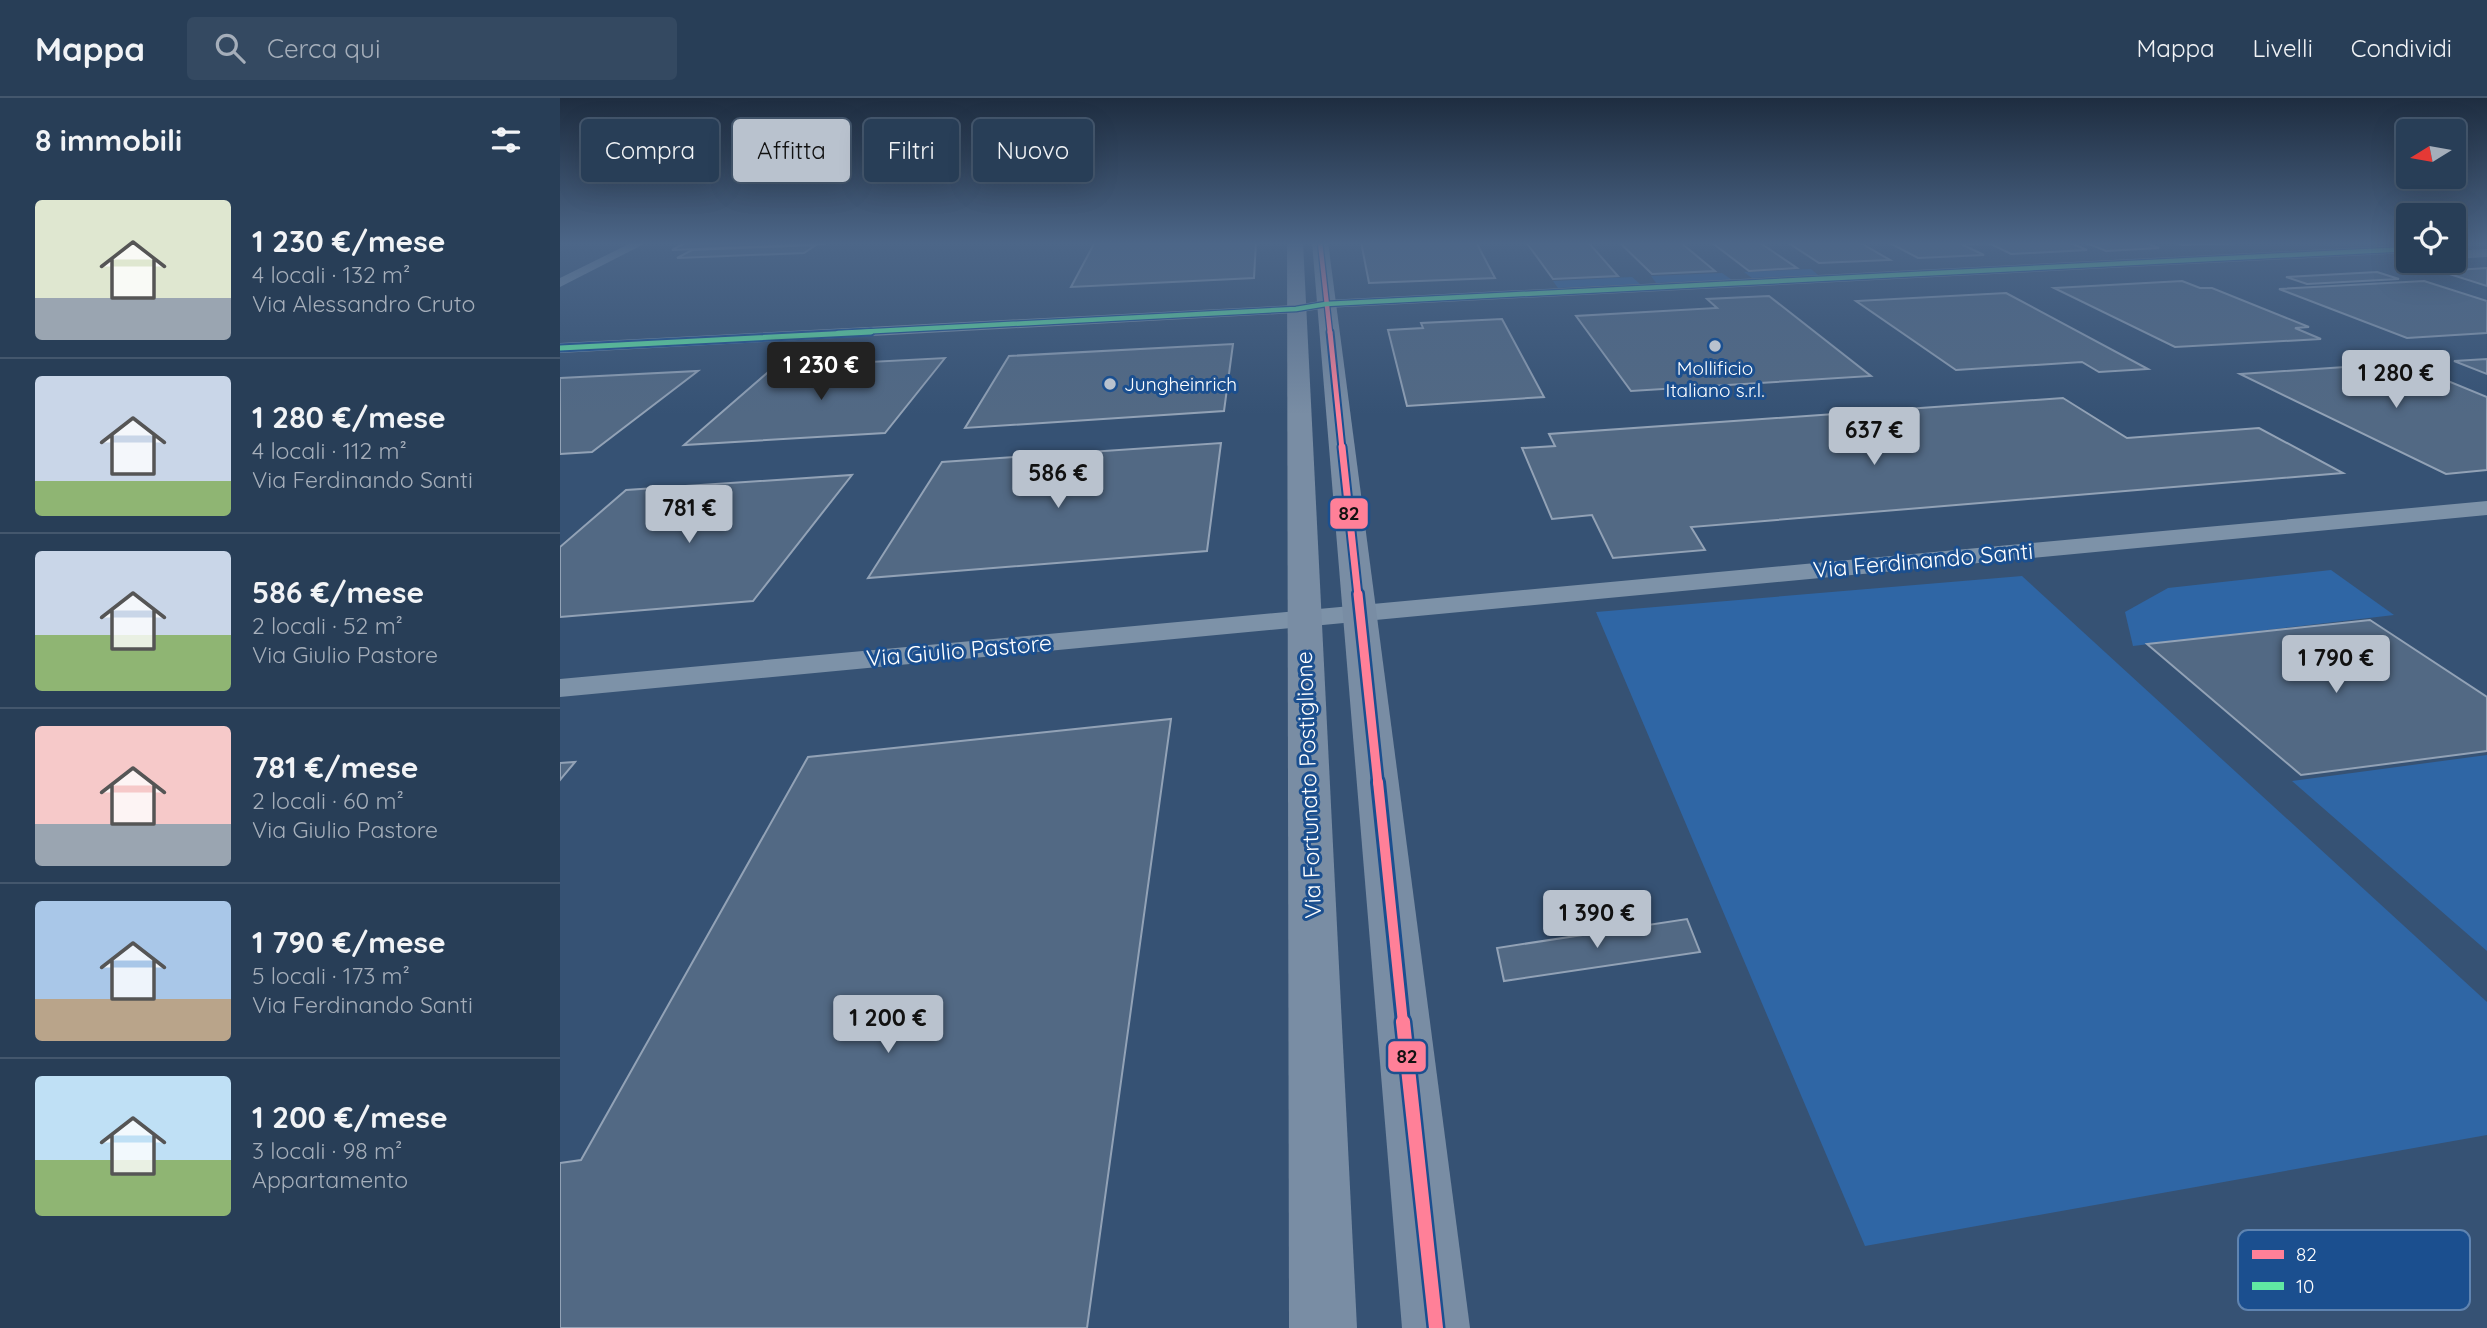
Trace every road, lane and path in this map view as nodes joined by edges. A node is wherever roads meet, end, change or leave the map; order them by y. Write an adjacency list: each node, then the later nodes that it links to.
1 (1313, 299): 4 (street, Via Fortunato Postiglione)
2 (1317, 299): 4 (street, Via Fortunato Postiglione)
3 (1515, 299): 4 (street)
4 (1316, 309): 5 (street); 7 (street, Via Fortunato Postiglione); 8 (street, Via Fortunato Postiglione)
5 (560, 348)
6 (2487, 508): 7 (street, Via Ferdinando Santi)
7 (1359, 612): 8 (street, Via Giulio Pastore); 11 (street, Via Fortunato Postiglione)
8 (1303, 618): 9 (street, Via Giulio Pastore); 10 (street, Via Fortunato Postiglione)
9 (560, 688)
10 (1323, 1328)
11 (1436, 1328)

